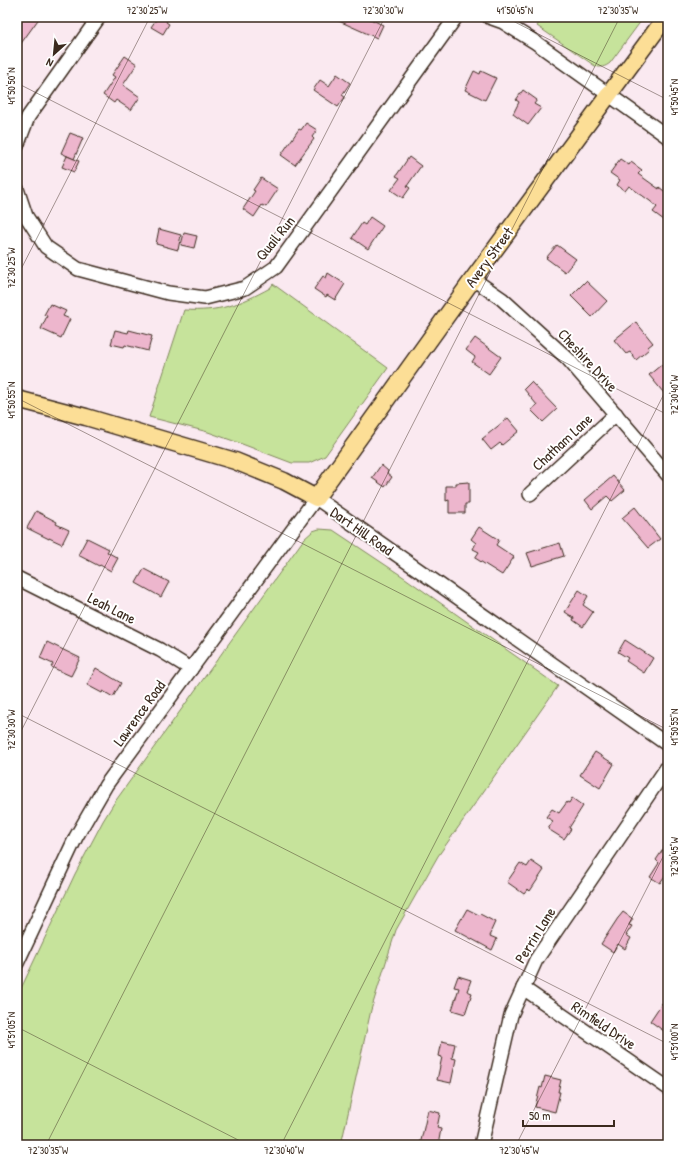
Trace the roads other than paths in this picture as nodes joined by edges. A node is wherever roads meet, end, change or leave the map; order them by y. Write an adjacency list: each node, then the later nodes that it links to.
1 (99, 17): 7 (street)
2 (456, 17): 8 (street, Quail Run)
3 (489, 17): 5 (street)
4 (666, 17): 5 (main road, Avery Street)
5 (608, 94): 6 (street); 9 (main road, Avery Street)
6 (668, 137)
7 (17, 146)
8 (17, 189)
9 (474, 279): 11 (street, Cheshire Drive); 14 (main road, Avery Street)
10 (17, 399): 14 (main road, Dart Hill Road)
11 (616, 414): 12 (street, Cheshire Drive); 13 (street, Chatham Lane)
12 (668, 475)
13 (530, 494)
14 (316, 498): 16 (street, Lawrence Road); 17 (street, Dart Hill Road)
15 (17, 578): 16 (street, Leah Lane)
16 (191, 669): 19 (street, Lawrence Road)
17 (668, 745)
18 (668, 766): 20 (street, Perrin Lane)
19 (17, 963)
20 (523, 988): 21 (street, Rimfield Drive); 22 (street, Perrin Lane)
21 (668, 1088)
22 (481, 1145)

